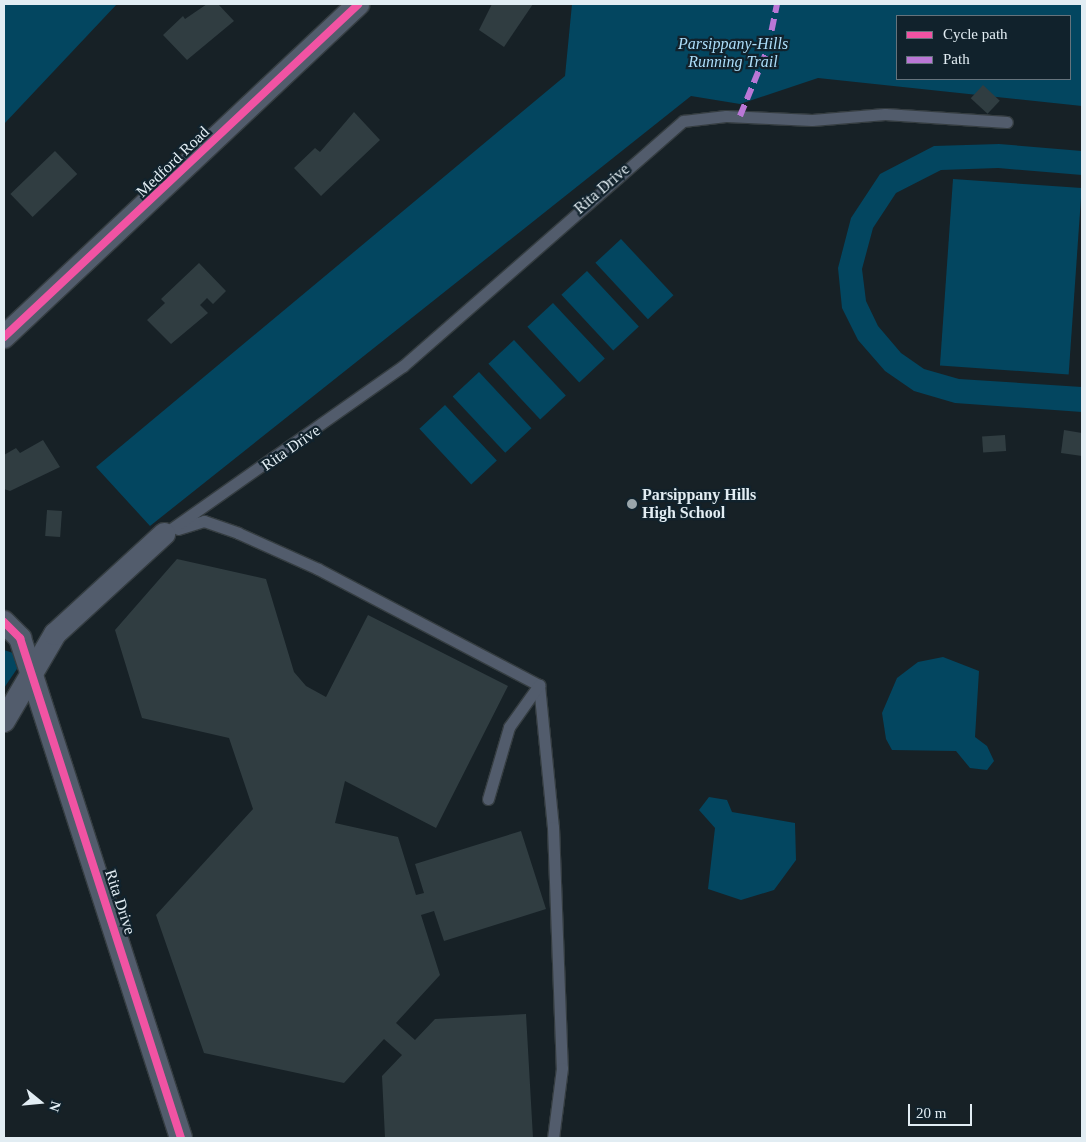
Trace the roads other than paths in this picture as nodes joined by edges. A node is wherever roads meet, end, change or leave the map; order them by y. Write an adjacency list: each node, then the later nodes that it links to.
1 (358, 4): 3 (street, Medford Road)
2 (1007, 122): 4 (lane, Rita Drive)
3 (4, 337)
4 (164, 534): 6 (street, Rita Drive); 7 (lane)
5 (4, 622): 6 (street)
6 (32, 674): 8 (street); 10 (street, Rita Drive)
7 (539, 685): 9 (lane); 11 (lane)
8 (4, 721)
9 (488, 799)
10 (181, 1138)
11 (553, 1138)

